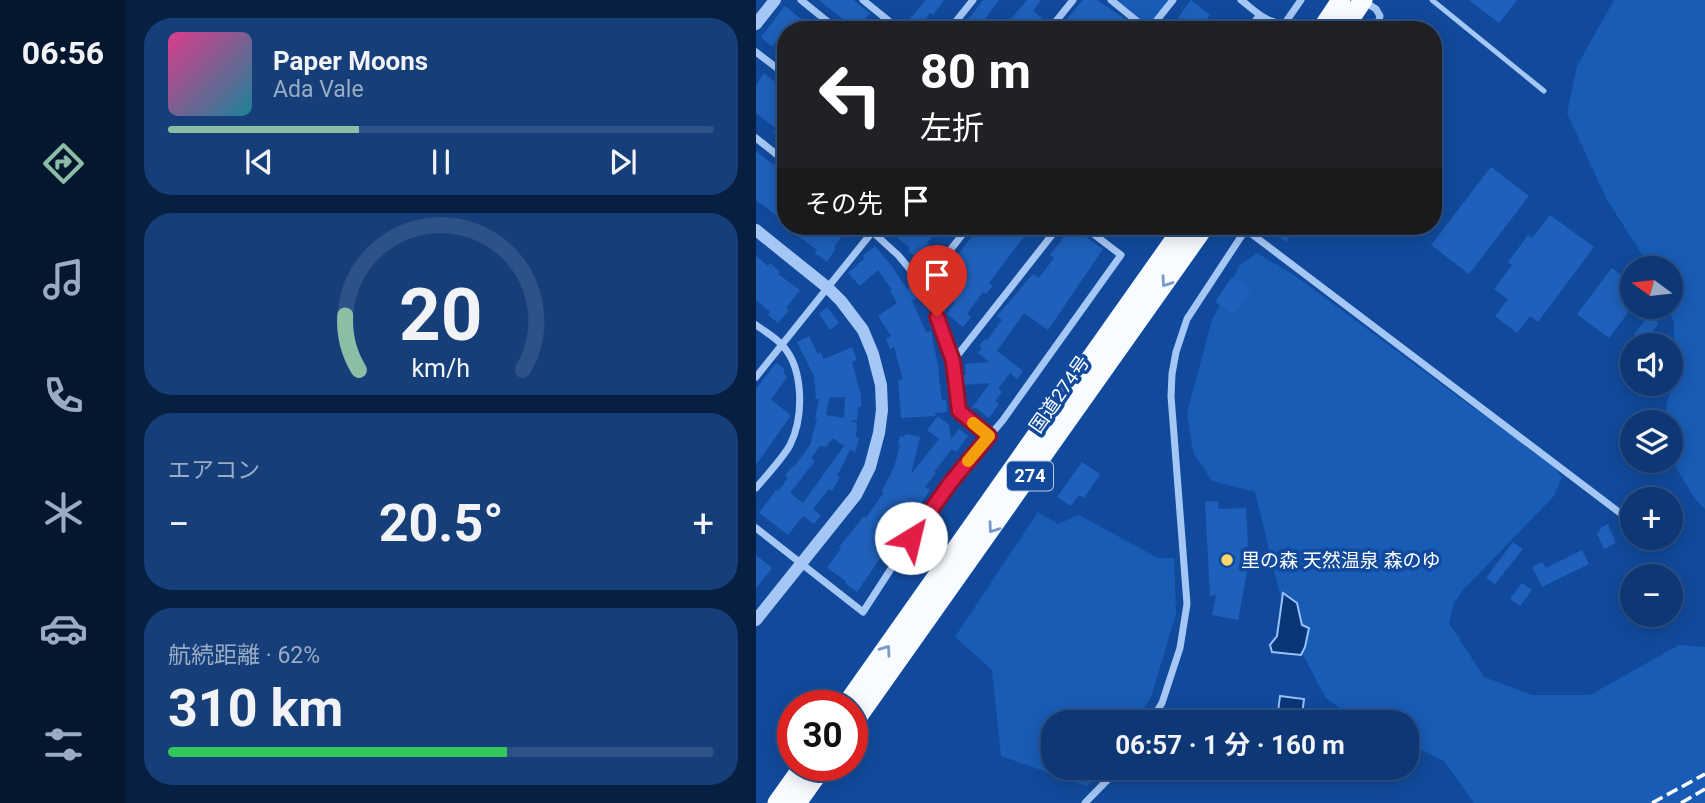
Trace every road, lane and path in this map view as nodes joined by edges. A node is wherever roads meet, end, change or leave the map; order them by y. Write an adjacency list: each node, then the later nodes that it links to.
1 (775, 0): 26 (street)
2 (801, 0): 14 (street)
3 (973, 0): 16 (street)
4 (1073, 0): 17 (street)
5 (1111, 0): 18 (street)
6 (1173, 0): 19 (street)
7 (1241, 0): 13 (street)
8 (1301, 0): 22 (street)
9 (1342, 0): 23 (highway)
10 (1363, 0): 24 (highway); 25 (street)
11 (1432, 0): 29 (lane)
12 (869, 2): 15 (street)
13 (1260, 15): 20 (street); 21 (street)
14 (827, 21)
15 (890, 21)
16 (956, 21)
17 (1056, 21)
18 (1137, 21)
19 (1156, 21)
20 (1255, 21)
21 (1272, 21)
22 (1286, 21)
23 (1327, 21)
24 (1349, 21)
25 (1379, 21)
26 (756, 24)
27 (756, 51): 28 (street)
28 (777, 68)
29 (1544, 91)
30 (756, 138): 31 (street)
31 (777, 155)
32 (756, 230): 43 (street)
33 (867, 235): 43 (street)
34 (879, 235): 42 (street)
35 (962, 235): 42 (street)
36 (1052, 235): 46 (street)
37 (1097, 235): 48 (street)
38 (1178, 235): 54 (highway, 国道274号 / 274, one-way to 38)
39 (1199, 235): 55 (highway, 国道274号 / 274, one-way to 55)
40 (1241, 235): 56 (street)
41 (1255, 235): 50 (street)
42 (923, 285): 46 (street)
43 (828, 288): 45 (street); 52 (street)
44 (756, 325): 45 (street)
45 (782, 345): 47 (street); 49 (street)
46 (953, 361): 48 (street)
47 (756, 377)
48 (989, 436): 52 (street)
49 (756, 488)
50 (1620, 513)
51 (756, 528): 52 (street)
52 (801, 563): 53 (street)
53 (756, 620)
54 (857, 690)
55 (868, 702)
56 (1158, 710)
57 (1107, 780): 62 (street)
58 (793, 781): 60 (highway)
59 (813, 781): 61 (highway)
60 (777, 803)
61 (797, 803)
62 (1085, 803)

